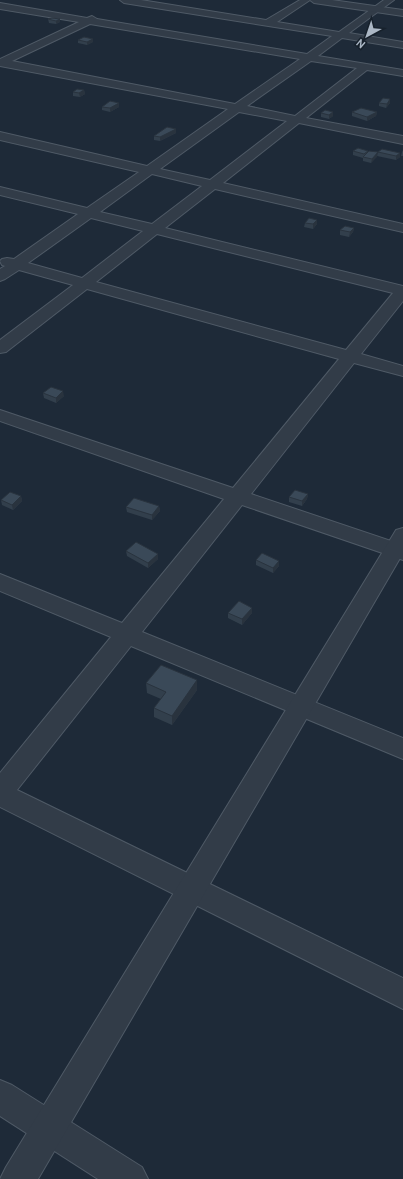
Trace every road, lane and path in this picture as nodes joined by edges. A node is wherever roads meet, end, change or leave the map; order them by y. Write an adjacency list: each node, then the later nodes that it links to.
1 (129, 0): 6 (street); 11 (street)
2 (306, 0): 11 (street)
3 (314, 0): 7 (street)
4 (390, 0): 7 (street)
5 (0, 6): 10 (street)
6 (117, 8)
7 (377, 9): 8 (street); 12 (street)
8 (403, 13)
9 (104, 14): 10 (street)
10 (90, 20): 14 (street); 15 (street)
11 (268, 23): 12 (street)
12 (341, 35): 13 (street); 14 (street)
13 (403, 45)
14 (309, 58): 16 (street); 18 (street)
15 (1, 62): 18 (street)
16 (365, 67): 17 (street); 19 (street)
17 (403, 73)
18 (238, 108): 19 (street); 22 (street)
19 (297, 120): 21 (street); 23 (street)
20 (0, 136): 22 (street)
21 (403, 140)
22 (150, 170): 23 (street); 25 (street)
23 (213, 184): 26 (street); 27 (street)
24 (0, 191): 25 (street)
25 (89, 213): 27 (street); 29 (street)
26 (403, 228)
27 (154, 229): 31 (street); 32 (street)
28 (0, 260): 29 (street)
29 (17, 264): 30 (street); 31 (street)
30 (0, 276)
31 (84, 283): 33 (street); 34 (street)
32 (403, 291): 34 (street)
33 (0, 348)
34 (350, 356): 35 (street); 37 (street)
35 (403, 371)
36 (0, 415): 37 (street)
37 (238, 497): 38 (street); 40 (street)
38 (400, 546): 41 (street)
39 (0, 582): 40 (street)
40 (127, 635): 41 (street); 43 (street)
41 (300, 707): 42 (street); 44 (street)
42 (403, 749)
43 (0, 793): 44 (street)
44 (192, 889): 45 (street); 47 (street)
45 (403, 994)
46 (0, 1097): 47 (street)
47 (49, 1128): 48 (street); 49 (street)
48 (18, 1179)
49 (130, 1179)

